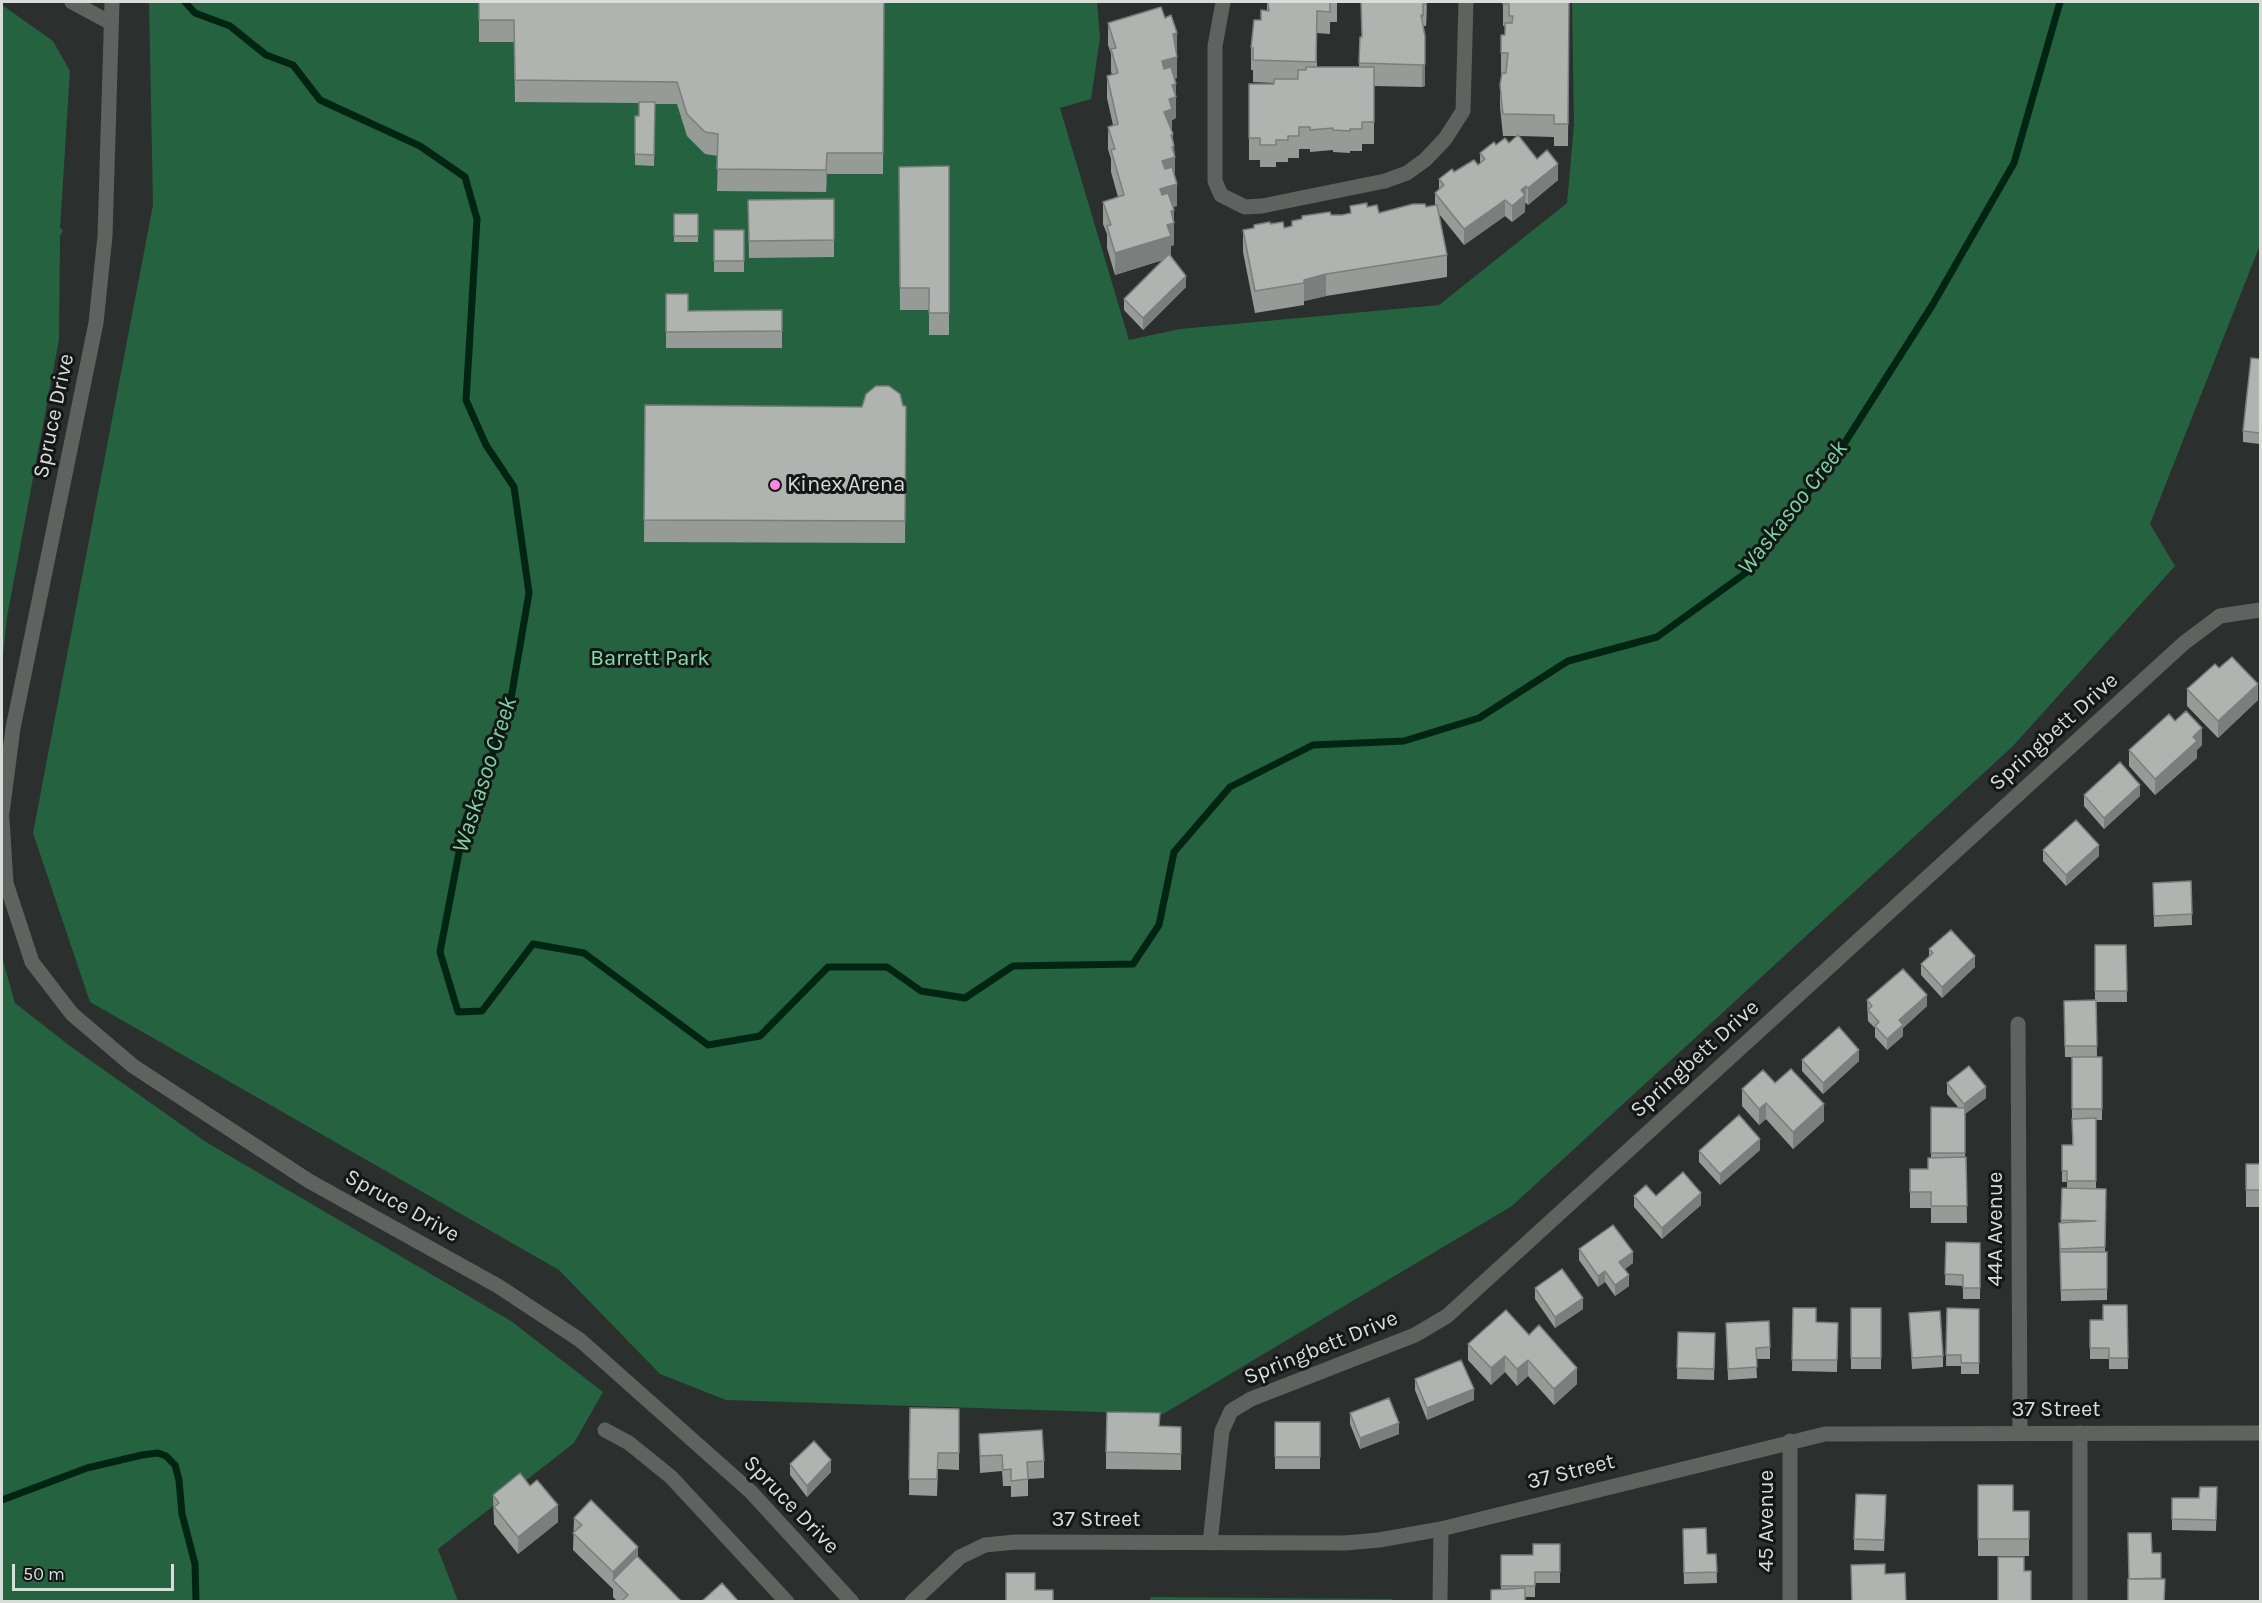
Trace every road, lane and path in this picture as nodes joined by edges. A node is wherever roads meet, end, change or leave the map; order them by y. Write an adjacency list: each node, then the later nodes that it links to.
1 (72, 2): 5 (street)
2 (112, 2): 5 (street, Spruce Drive)
3 (1223, 2): 4 (street)
4 (1466, 2)
5 (111, 23): 7 (street, Spruce Drive)
6 (2260, 610): 16 (street, Springbett Drive)
7 (2, 813)
8 (2, 819): 18 (street, Spruce Drive)
9 (2018, 1024): 12 (street, 44A Avenue)
10 (605, 1430): 17 (street)
11 (2080, 1432): 12 (street, 37 Street); 13 (street, 37 Street); 22 (street)
12 (2020, 1433): 14 (street, 37 Street)
13 (2260, 1433)
14 (1790, 1441): 15 (street, 37 Street); 21 (street, 45 Avenue)
15 (1441, 1529): 16 (street, 37 Street); 20 (street)
16 (1210, 1543): 19 (street, 37 Street)
17 (787, 1602)
18 (852, 1602)
19 (912, 1602)
20 (1440, 1602)
21 (1790, 1602)
22 (2080, 1602)

